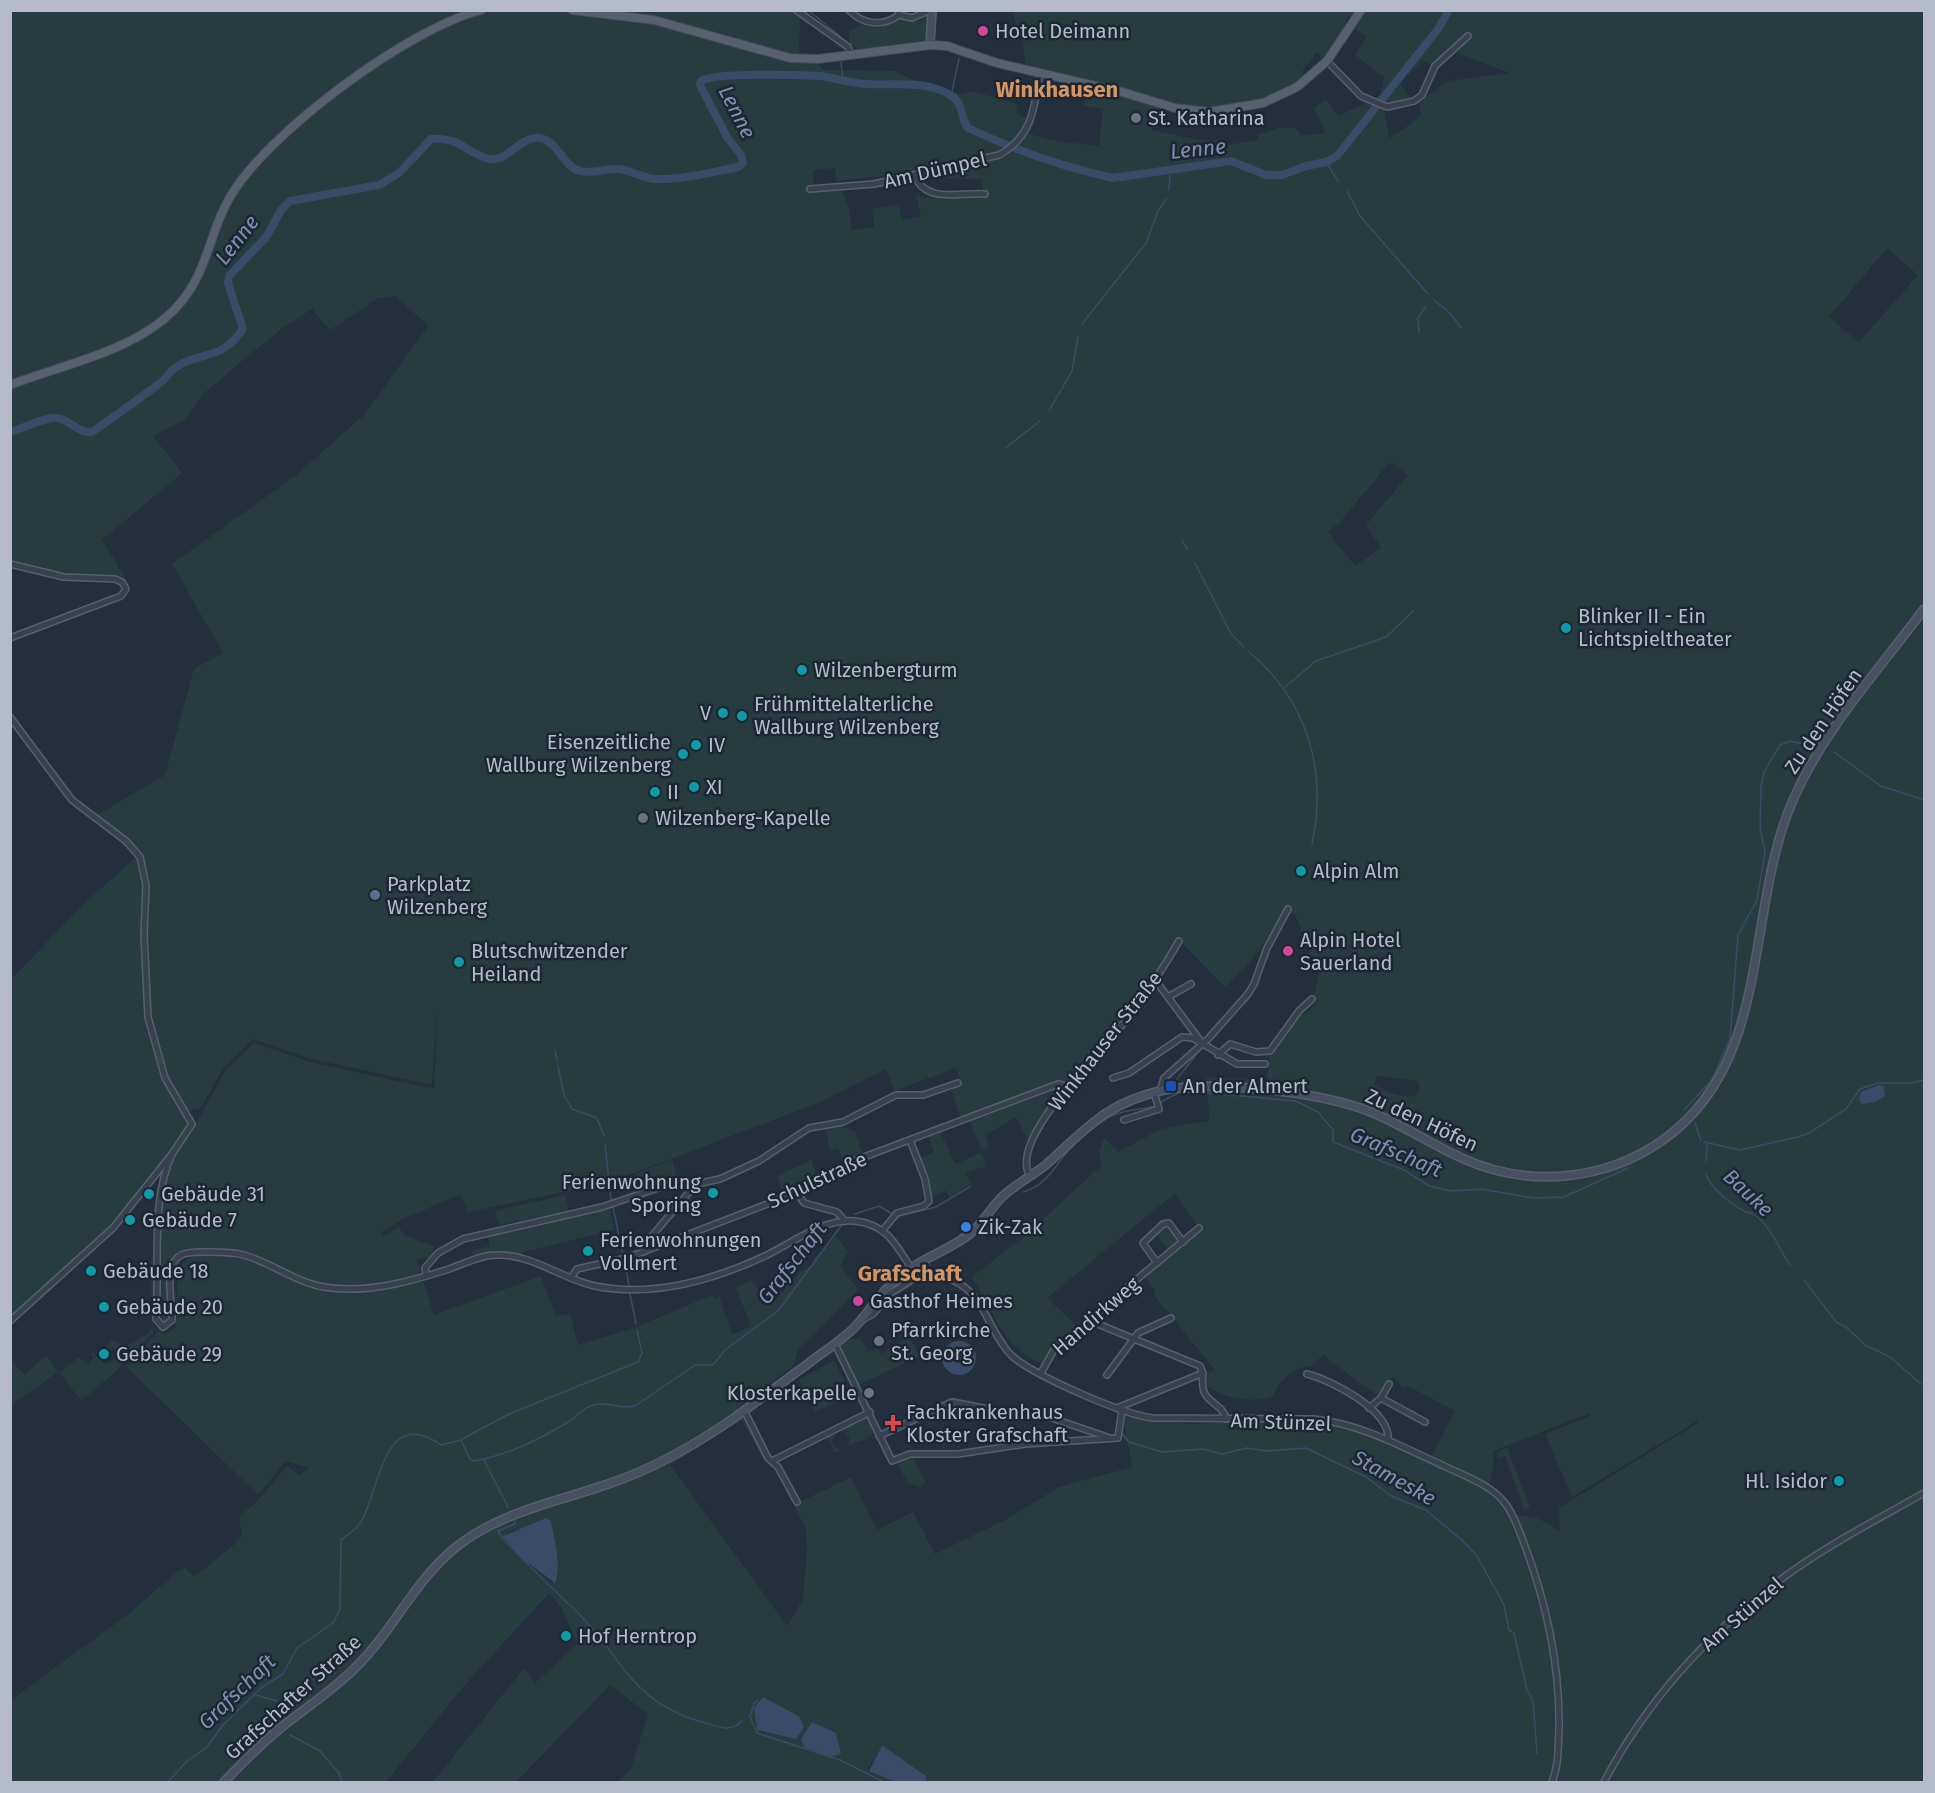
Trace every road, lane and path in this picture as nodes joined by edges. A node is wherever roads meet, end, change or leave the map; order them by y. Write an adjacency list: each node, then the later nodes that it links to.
1 (481, 10): 16 (main road)
2 (572, 10): 10 (main road)
3 (849, 10): 7 (street)
4 (931, 10): 7 (street); 9 (street)
5 (1361, 10): 11 (main road)
6 (797, 11): 10 (street)
7 (898, 13)
8 (1468, 36): 11 (street)
9 (930, 45): 10 (main road); 12 (main road)
10 (851, 54)
11 (1327, 61): 12 (main road)
12 (1040, 73): 13 (street, Am Dümpel)
13 (915, 176): 14 (street, Am Dümpel); 15 (street)
14 (810, 189)
15 (985, 194)
16 (10, 385)
17 (10, 564): 19 (street)
18 (1924, 609): 33 (street, Zu den Höfen)
19 (10, 638)
20 (10, 717): 36 (street)
21 (1288, 909): 27 (street)
22 (1179, 941): 23 (street, Winkhauser Straße)
23 (1156, 981): 25 (street); 32 (street, Winkhauser Straße)
24 (1191, 984): 25 (street)
25 (1168, 997): 27 (street)
26 (1312, 999): 28 (street)
27 (1202, 1044): 28 (street); 30 (street); 33 (street)
28 (1218, 1055): 29 (street)
29 (1265, 1064)
30 (1113, 1078)
31 (958, 1083): 39 (street)
32 (1068, 1086): 35 (street, Schulstraße); 37 (street, Winkhauser Straße)
33 (1157, 1092): 34 (street); 37 (street, Zu den Höfen)
34 (1124, 1120)
35 (910, 1140): 41 (street, Schulstraße); 44 (street)
36 (172, 1154): 38 (street); 40 (street)
37 (1030, 1176): 48 (street, Zu den Höfen)
38 (152, 1179): 40 (street); 54 (street)
39 (698, 1184): 46 (street); 50 (street)
40 (163, 1185): 50 (street)
41 (797, 1192): 42 (street); 46 (street, Schulstraße)
42 (845, 1221): 44 (street); 51 (street)
43 (1199, 1228): 45 (street, Handirkweg)
44 (883, 1230): 48 (street)
45 (1183, 1242): 47 (street, Handirkweg); 47 (street, Handirkweg)
46 (643, 1252): 51 (street, Schulstraße)
47 (1157, 1263): 55 (street, Handirkweg)
48 (912, 1267): 49 (street); 53 (street, Zu den Höfen)
49 (921, 1274): 53 (street); 58 (street, Am Stünzel)
50 (426, 1276): 51 (street)
51 (571, 1278)
52 (1171, 1318): 56 (street)
53 (861, 1320): 57 (street, Zu den Höfen)
54 (10, 1321)
55 (1093, 1322): 56 (street); 58 (street, Handirkweg)
56 (1131, 1339): 59 (street); 61 (street)
57 (835, 1344): 66 (street, Zu den Höfen); 67 (street)
58 (1041, 1373): 65 (street, Am Stünzel)
59 (1203, 1373): 65 (street); 68 (street)
60 (1307, 1374): 64 (street)
61 (1107, 1375)
62 (1389, 1384): 63 (street)
63 (1381, 1398): 64 (street); 69 (street)
64 (1369, 1408): 72 (street)
65 (1120, 1409): 68 (street, Am Stünzel); 71 (street)
66 (744, 1410): 73 (street); 74 (street, Zu den Höfen)
67 (870, 1413): 70 (street); 73 (street)
68 (1226, 1419): 72 (street, Am Stünzel)
69 (1425, 1422)
70 (879, 1436): 71 (street); 71 (street)
71 (1113, 1439)
72 (1388, 1439): 78 (street, Am Stünzel)
73 (772, 1461): 76 (street)
74 (581, 1493): 77 (street, Grafschafter Straße)
75 (1924, 1493): 79 (street, Am Stünzel)
76 (796, 1502)
77 (224, 1782)
78 (1552, 1782)
79 (1604, 1782)

